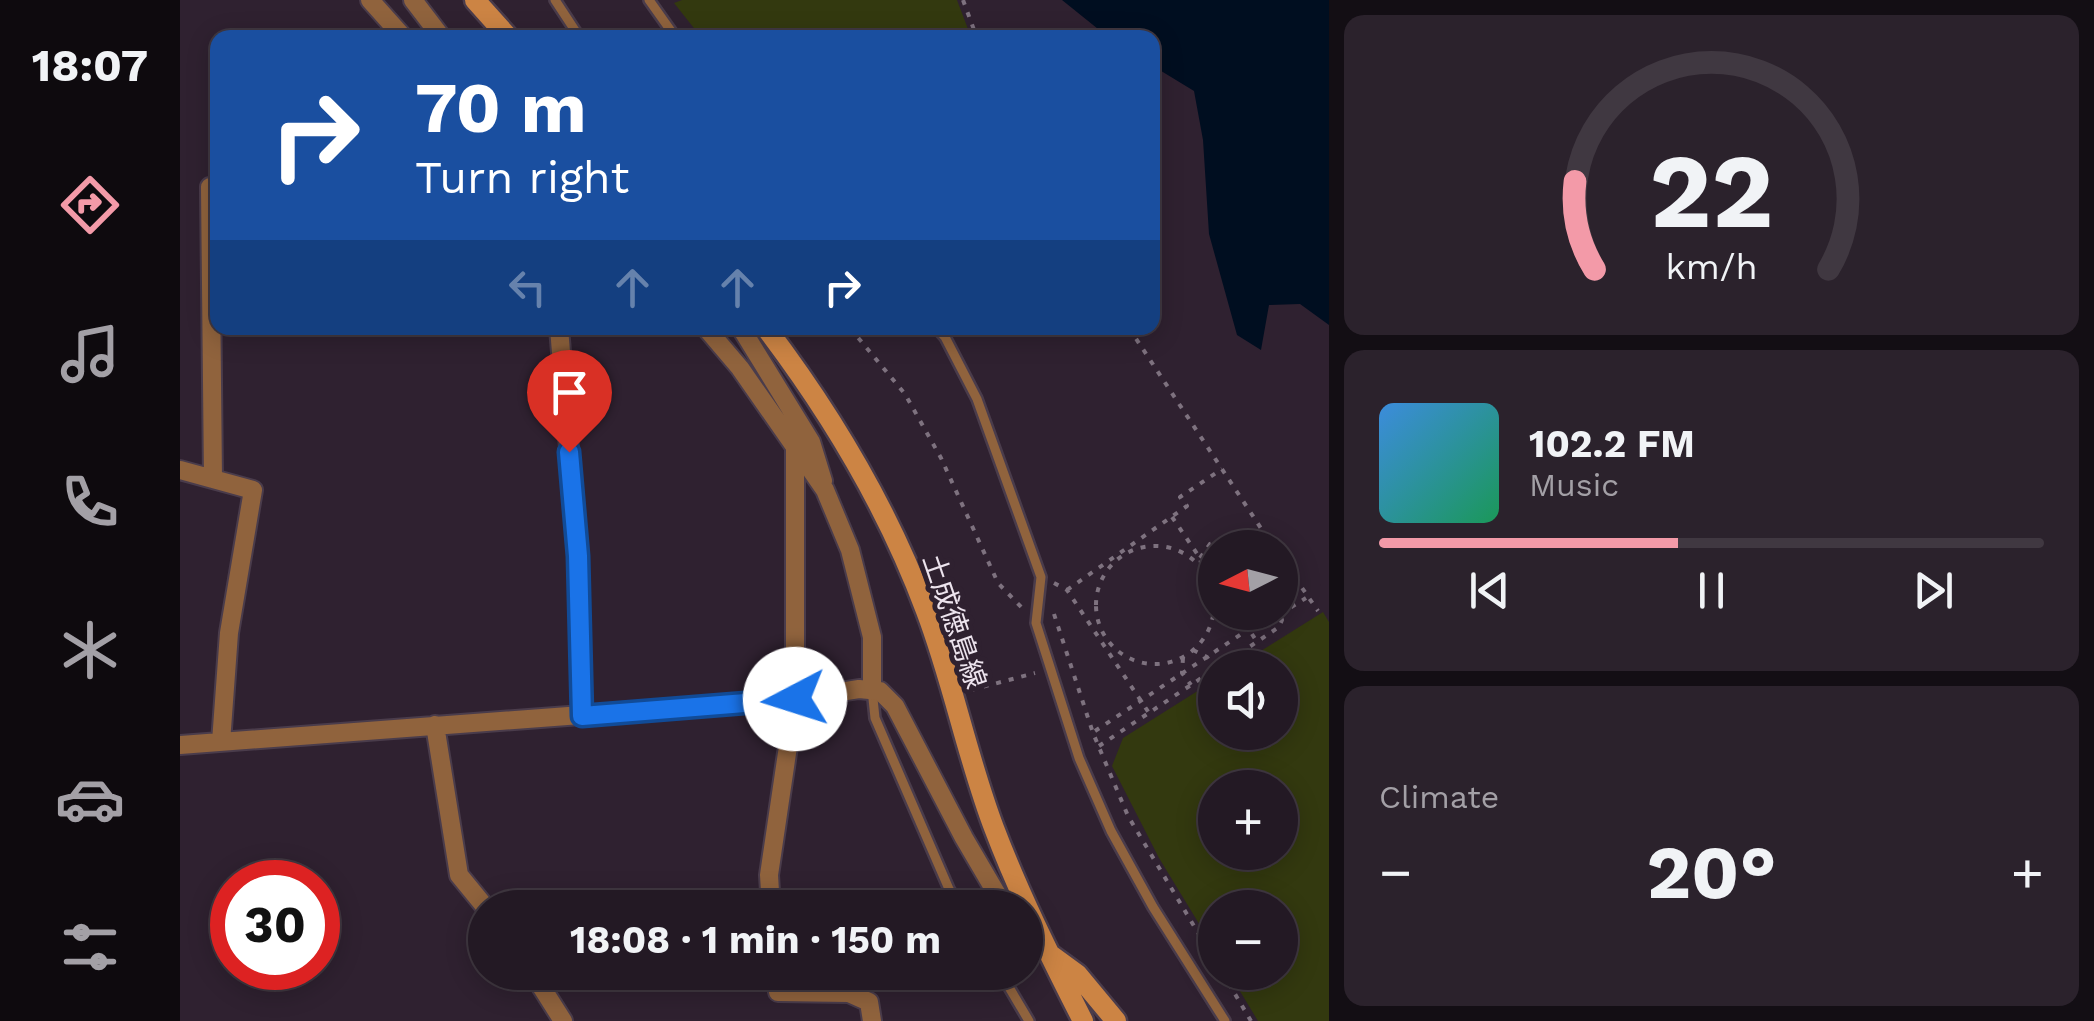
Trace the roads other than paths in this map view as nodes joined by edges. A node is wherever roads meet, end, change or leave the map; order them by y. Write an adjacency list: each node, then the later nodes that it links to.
1 (370, 0): 6 (street)
2 (413, 0): 7 (street)
3 (475, 0): 8 (main road)
4 (555, 0): 9 (lane)
5 (649, 0): 10 (lane)
6 (397, 30)
7 (436, 30)
8 (502, 30)
9 (575, 30)
10 (670, 30)
11 (212, 335): 19 (street)
12 (560, 335): 23 (street)
13 (712, 335): 17 (street)
14 (745, 335): 20 (street)
15 (771, 335): 32 (main road, 土成徳島線)
16 (943, 335): 41 (lane)
17 (796, 450): 20 (street); 22 (street)
18 (180, 470): 19 (street)
19 (213, 479): 25 (street)
20 (825, 490): 21 (street)
21 (872, 689): 22 (street); 29 (lane); 30 (street)
22 (795, 699): 23 (street); 28 (street)
23 (582, 716): 24 (street)
24 (434, 725): 25 (street); 27 (street)
25 (221, 742): 26 (street)
26 (180, 745)
27 (471, 890)
28 (770, 890)
29 (949, 890)
30 (994, 890)
31 (1043, 948): 32 (street)
32 (1049, 954): 39 (main road, 土成徳島線); 40 (main road, 土成徳島線)
33 (543, 990): 36 (street)
34 (778, 990): 37 (street)
35 (1011, 990): 38 (lane)
36 (563, 1021)
37 (872, 1021)
38 (1029, 1021)
39 (1084, 1021)
40 (1116, 1021)
41 (1225, 1021)

